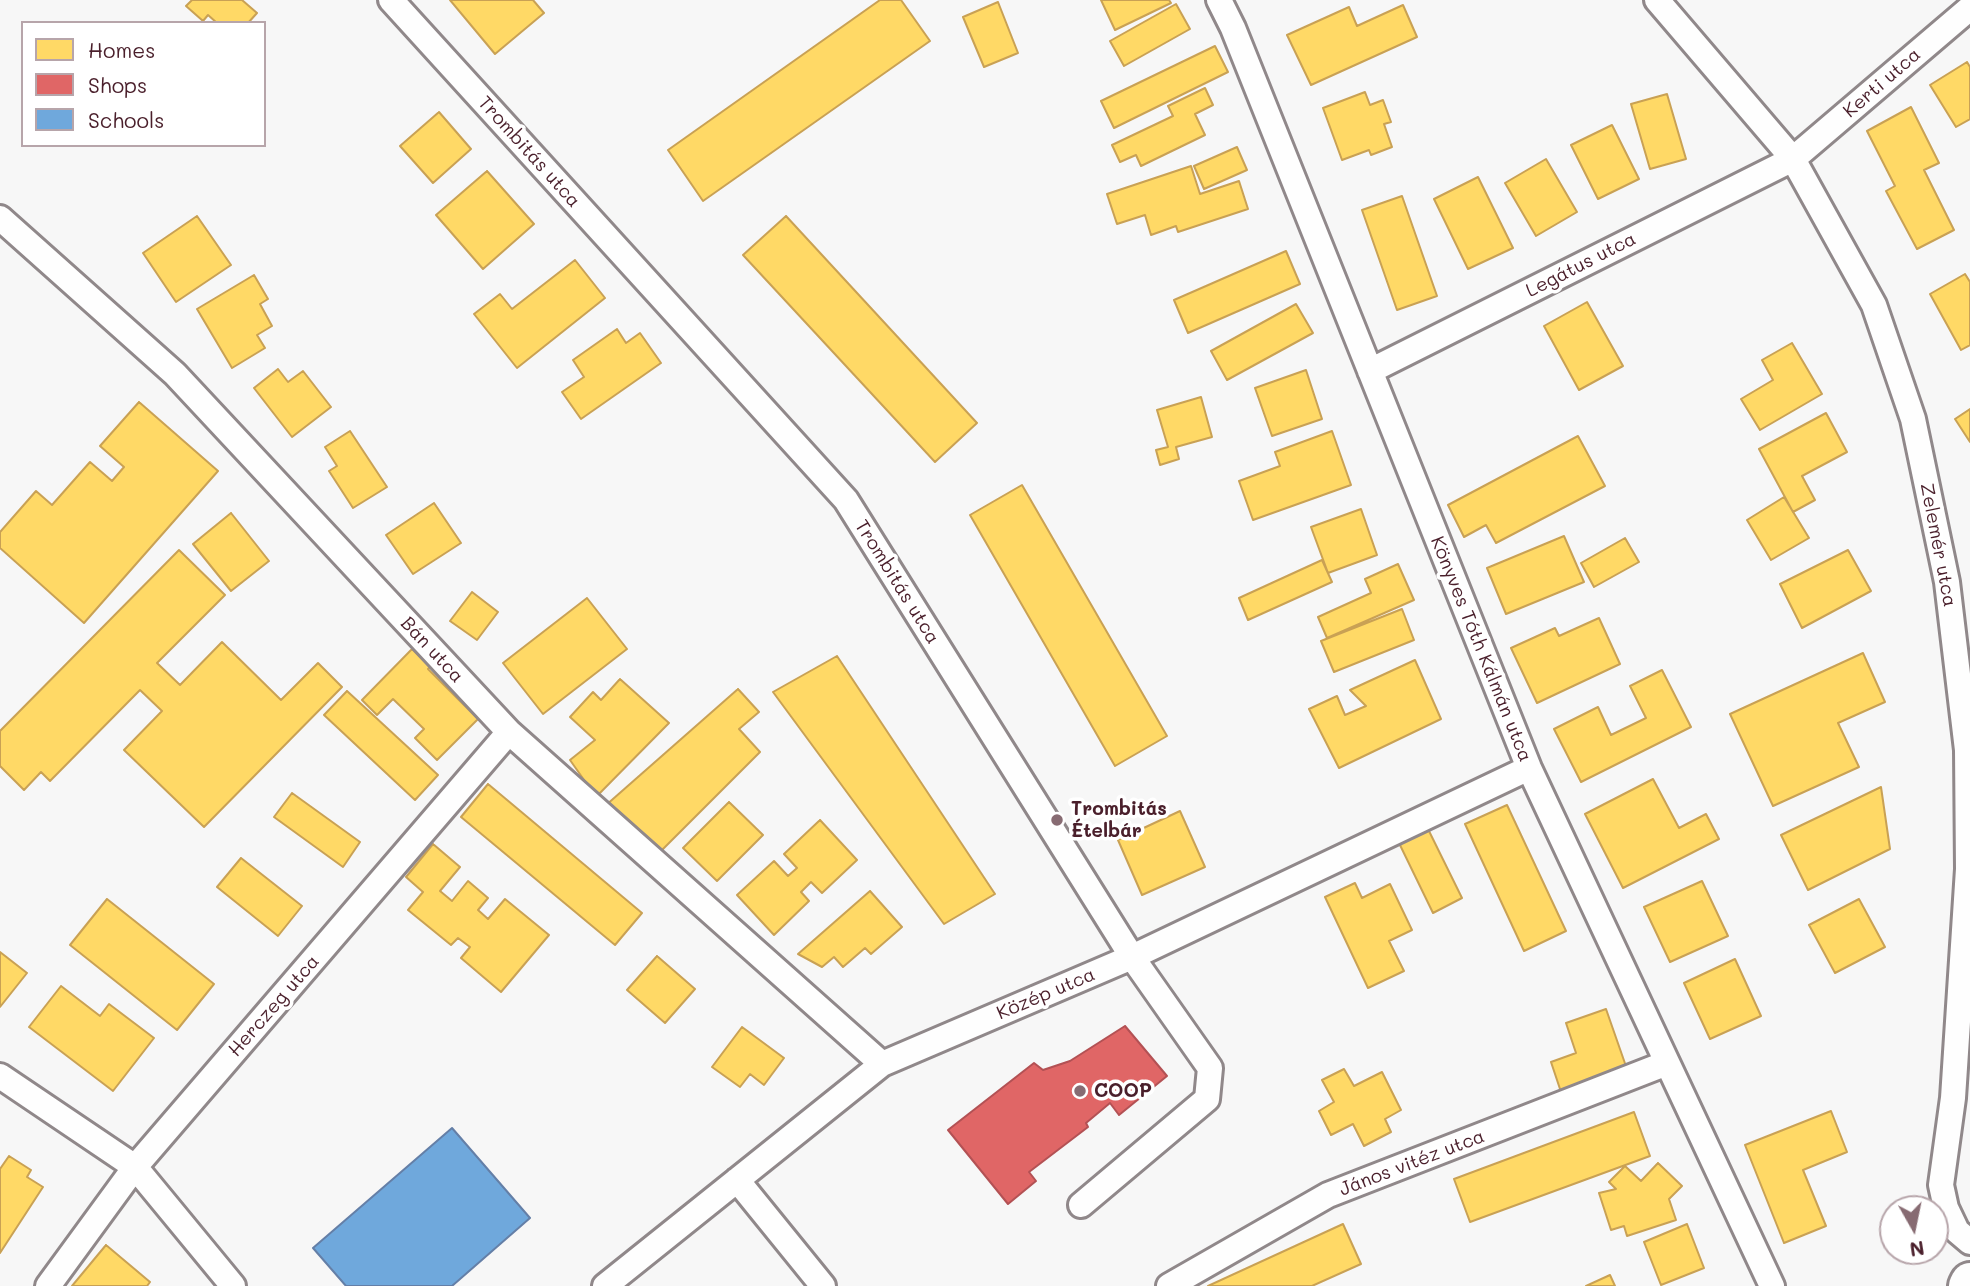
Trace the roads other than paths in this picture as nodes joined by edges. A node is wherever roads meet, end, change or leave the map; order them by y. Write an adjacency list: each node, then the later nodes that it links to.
1 (391, 0): 10 (street, Trombitás utca)
2 (1219, 0): 7 (street, Könyves Tóth Kálmán utca)
3 (1657, 0): 5 (street, Zelemér utca)
4 (1970, 8): 5 (street, Kerti utca)
5 (1793, 159): 7 (street, Legátus utca); 17 (street, Zelemér utca)
6 (0, 218): 8 (street, Bán utca)
7 (1370, 371): 9 (street, Könyves Tóth Kálmán utca)
8 (509, 733): 12 (street, Bán utca); 14 (street, Herczeg utca)
9 (1529, 768): 10 (street, Közép utca); 11 (street, Könyves Tóth Kálmán utca)
10 (1132, 957): 12 (street, Közép utca); 16 (street, Trombitás utca)
11 (1667, 1063): 22 (street, János vitéz utca); 23 (street, Könyves Tóth Kálmán utca)
12 (882, 1064): 15 (street, Közép utca)
13 (0, 1076): 14 (street)
14 (135, 1167): 18 (street, Herczeg utca); 19 (street)
15 (737, 1180): 20 (street, Közép utca); 21 (street)
16 (1081, 1205)
17 (1970, 1242)
18 (48, 1286)
19 (233, 1286)
20 (605, 1286)
21 (823, 1286)
22 (1169, 1286)
23 (1772, 1286)

